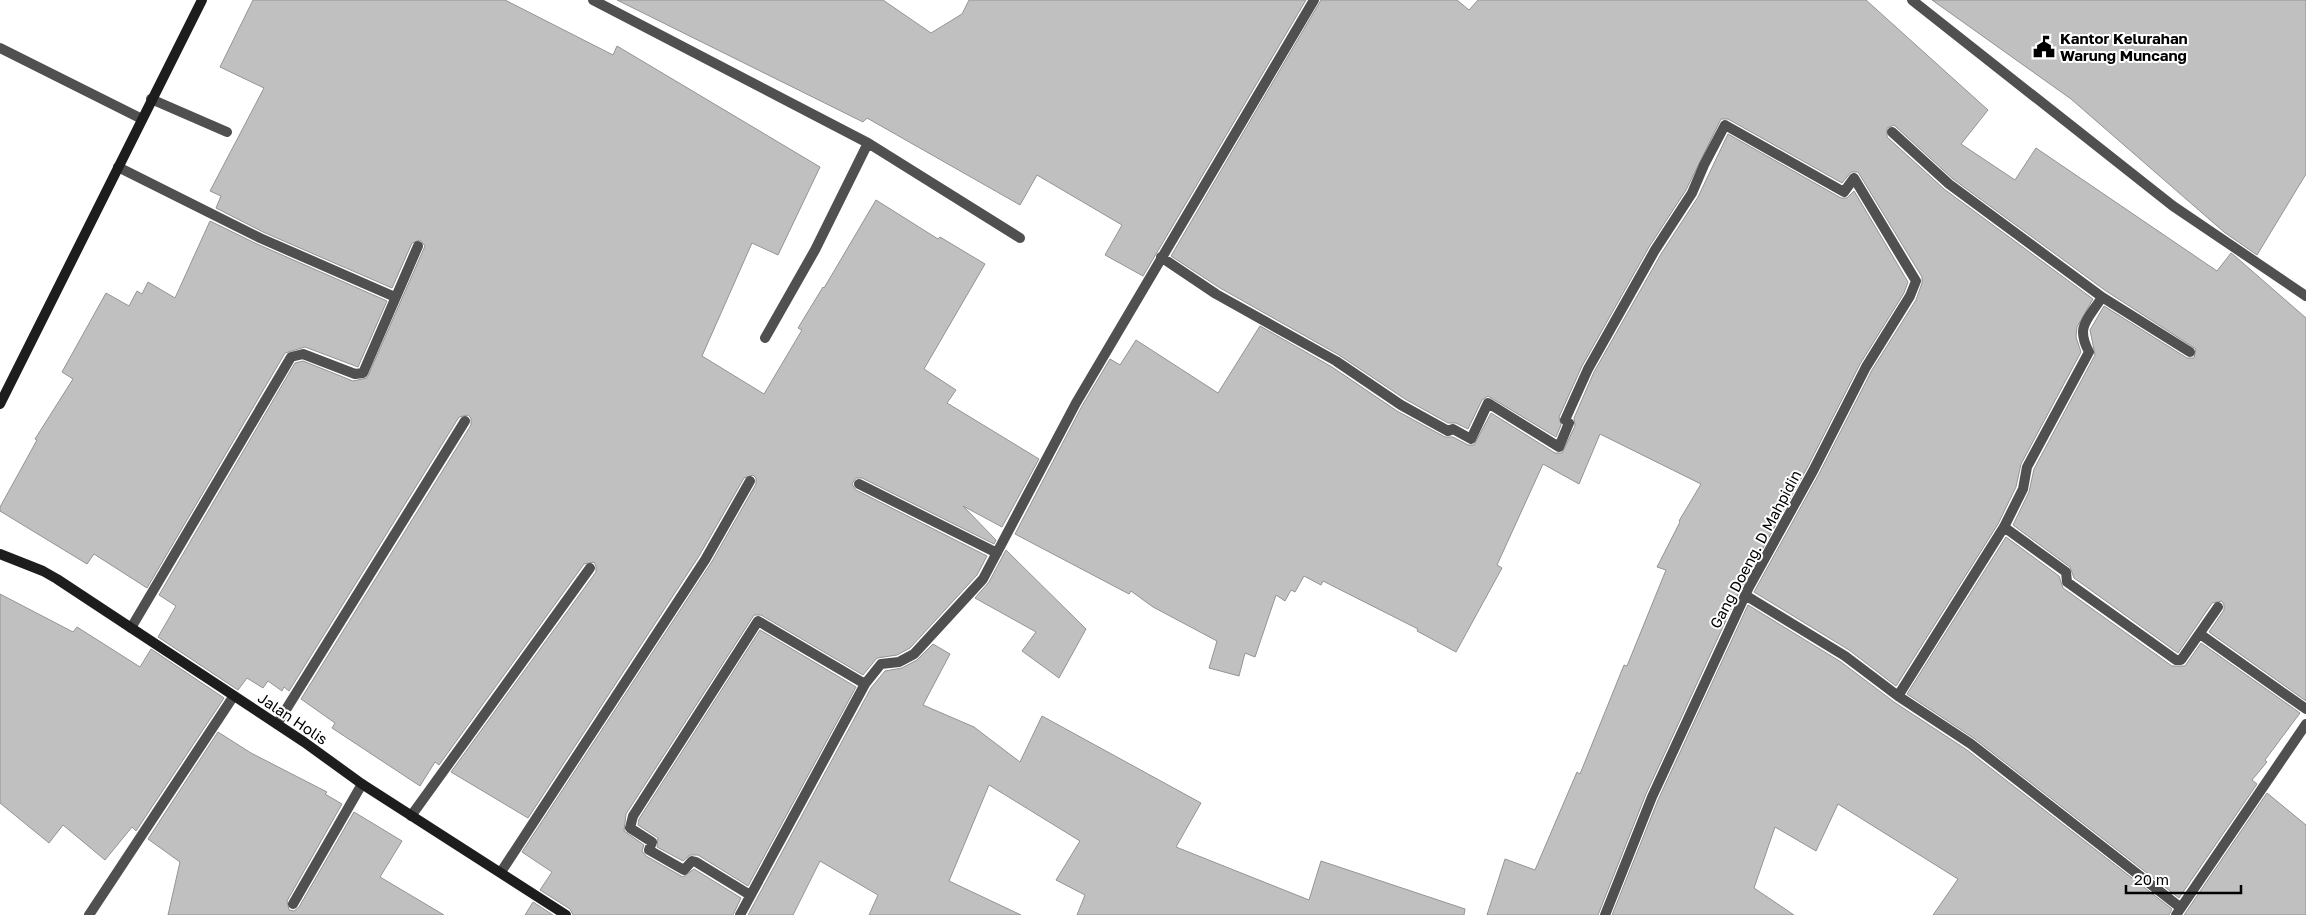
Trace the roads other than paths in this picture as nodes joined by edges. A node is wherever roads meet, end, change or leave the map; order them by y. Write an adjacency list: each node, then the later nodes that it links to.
1 (202, 0): 6 (street)
2 (592, 0): 10 (street)
3 (1314, 0): 14 (street)
4 (1912, 0): 15 (street)
5 (0, 48): 7 (street)
6 (151, 99): 7 (street); 8 (street)
7 (142, 119): 11 (street)
8 (227, 132)
9 (1892, 132): 17 (street)
10 (868, 143): 12 (street); 18 (street)
11 (118, 167): 16 (street); 20 (street)
12 (1020, 238)
13 (418, 246): 16 (street)
14 (1160, 258): 25 (street); 28 (street, Gang Doeng. D Mahpidin)
15 (2306, 296)
16 (396, 297): 30 (street)
17 (2102, 297): 19 (street); 24 (street)
18 (765, 338)
19 (2190, 352)
20 (0, 404)
21 (464, 421): 36 (street)
22 (750, 481): 40 (street)
23 (859, 484): 25 (street)
24 (2004, 528): 31 (street); 33 (street)
25 (997, 552): 32 (street)
26 (0, 554): 30 (street, Jalan Holis)
27 (590, 568): 39 (street)
28 (1745, 595): 33 (street); 47 (street, Gang Doeng. D Mahpidin)
29 (2218, 607): 31 (street)
30 (131, 628): 34 (street, Jalan Holis)
31 (2200, 634): 35 (street)
32 (865, 684): 41 (street); 41 (street)
33 (1898, 696): 43 (street)
34 (233, 697): 36 (street, Jalan Holis); 44 (street)
35 (2306, 710)
36 (277, 724): 38 (street, Jalan Holis)
37 (2306, 724): 43 (street)
38 (362, 784): 39 (street, Jalan Holis); 42 (street)
39 (411, 816): 40 (street, Jalan Holis)
40 (501, 872): 45 (street, Jalan Holis)
41 (750, 895): 46 (street)
42 (293, 904)
43 (2178, 912)
44 (89, 915)
45 (566, 915)
46 (740, 915)
47 (1605, 915)

